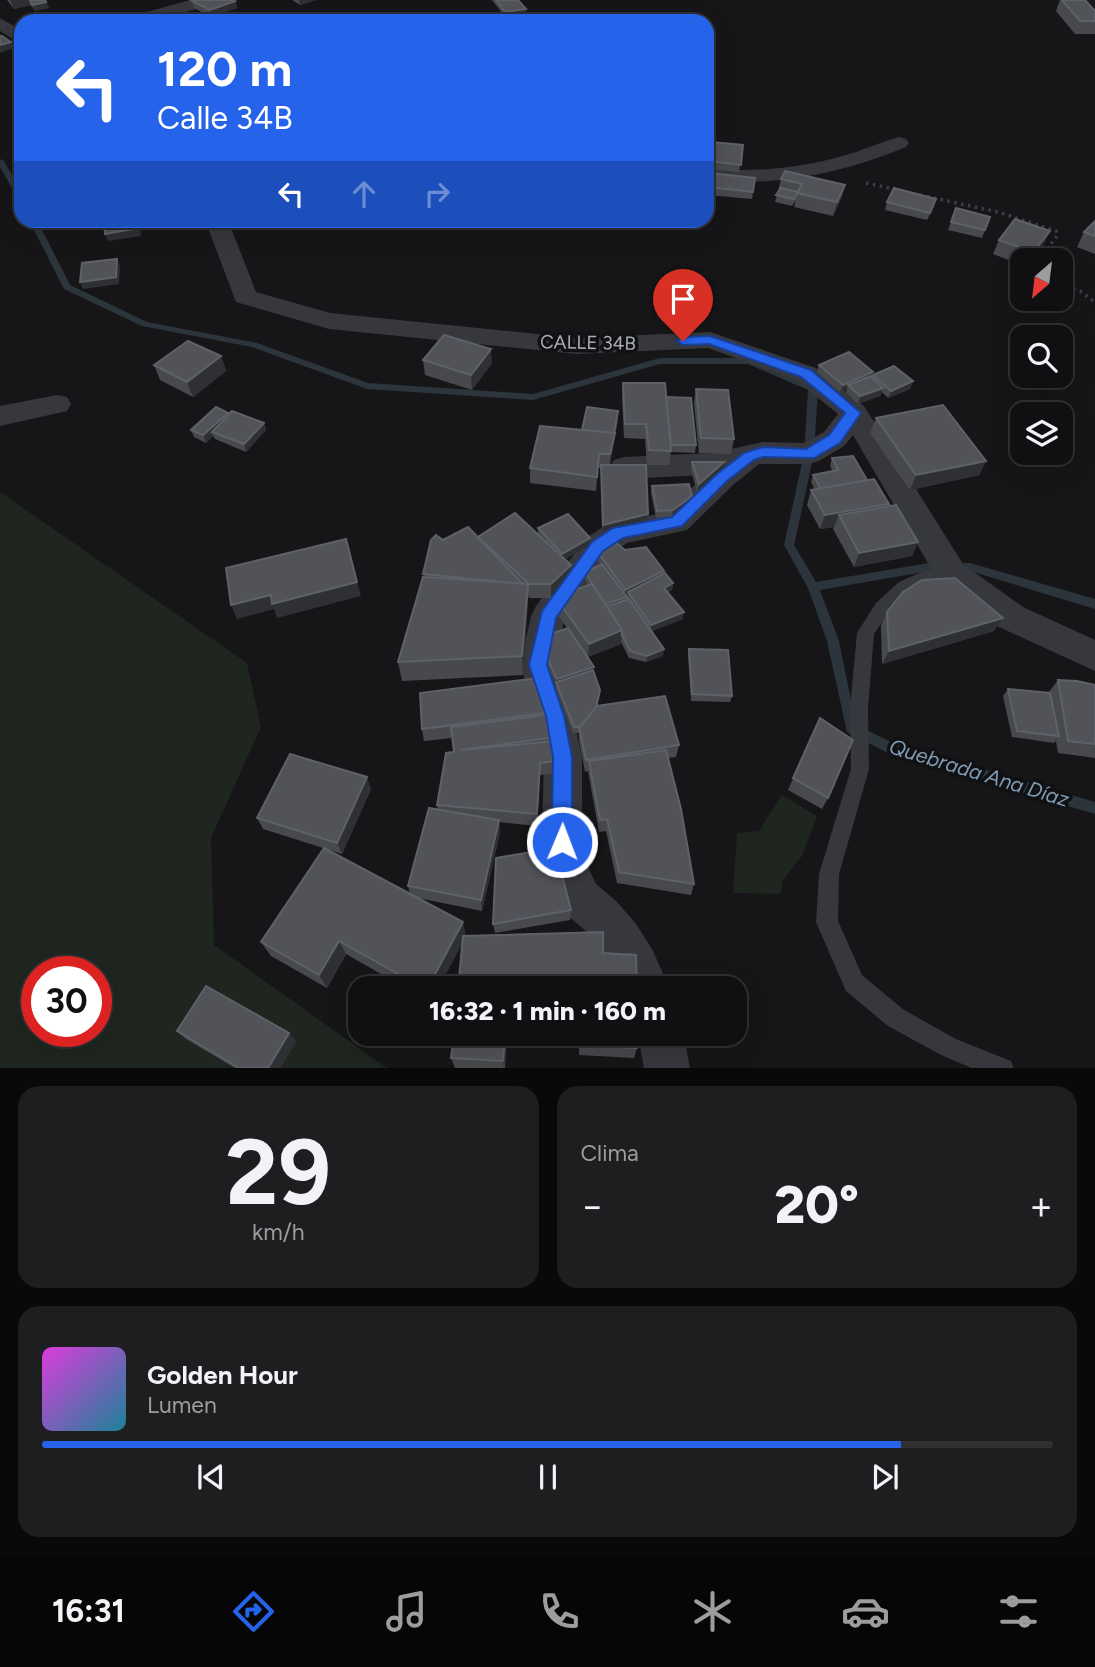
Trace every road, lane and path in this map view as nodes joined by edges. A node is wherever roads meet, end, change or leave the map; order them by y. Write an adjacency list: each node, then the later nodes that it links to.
1 (208, 0): 2 (street)
2 (159, 14)
3 (0, 23): 4 (street)
4 (14, 34)
5 (899, 144): 6 (street)
6 (821, 169): 7 (street); 8 (path)
7 (714, 175)
8 (904, 192)
9 (917, 194): 11 (path)
10 (219, 228): 15 (street, CALLE 34B)
11 (1048, 248)
12 (1073, 289): 13 (path)
13 (1095, 302)
14 (57, 404): 16 (street)
15 (854, 413): 17 (street); 19 (street, CALLE 34B)
16 (0, 416)
17 (749, 457): 18 (street); 21 (street)
18 (624, 468)
19 (946, 566): 20 (street, CALLE 34B); 24 (lane)
20 (1095, 656)
21 (642, 976)
22 (663, 1046): 23 (street)
23 (667, 1068)
24 (1001, 1068)

